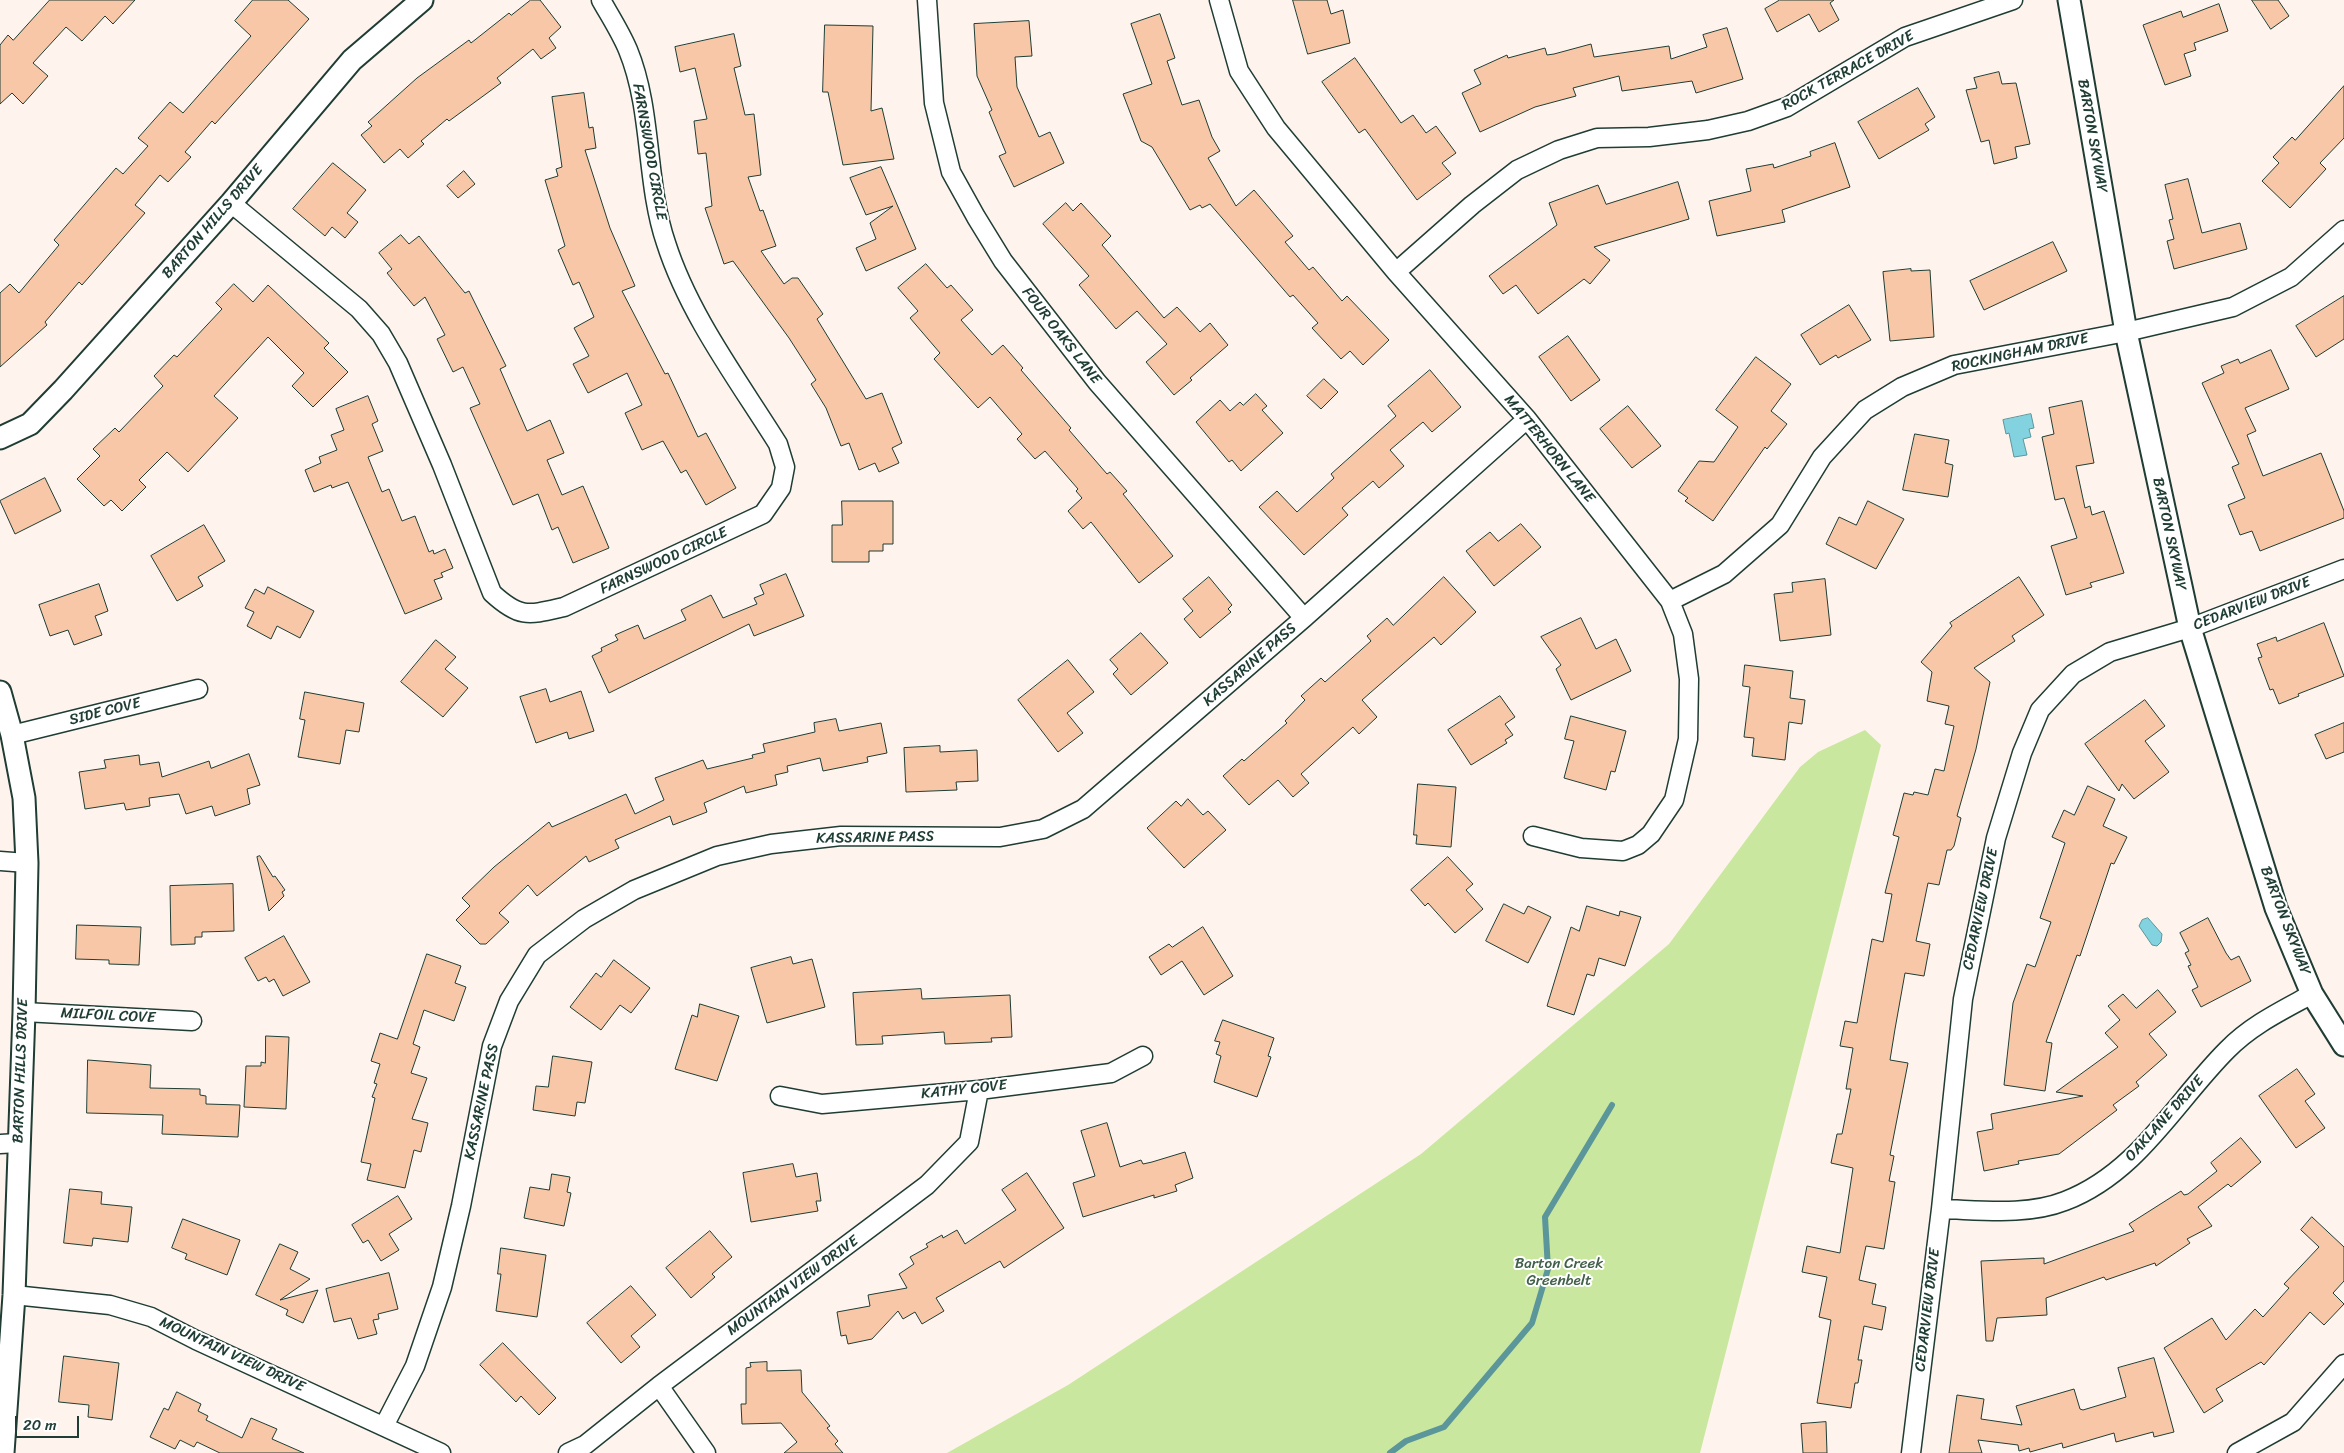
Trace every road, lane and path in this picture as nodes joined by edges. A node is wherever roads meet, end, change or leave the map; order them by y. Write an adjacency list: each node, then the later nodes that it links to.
1 (422, 0): 7 (street, BARTON HILLS DRIVE)
2 (601, 0): 7 (street, FARNSWOOD CIRCLE)
3 (927, 0): 15 (street, FOUR OAKS LANE)
4 (1219, 0): 9 (street, MATTERHORN LANE)
5 (2013, 0): 9 (street, ROCK TERRACE DRIVE)
6 (2069, 0): 10 (street, BARTON SKYWAY)
7 (231, 202): 12 (street, BARTON HILLS DRIVE)
8 (2344, 230): 10 (street, ROCKINGHAM DRIVE)
9 (1396, 272): 11 (street, MATTERHORN LANE)
10 (2126, 332): 14 (street, ROCKINGHAM DRIVE); 16 (street, BARTON SKYWAY)
11 (1527, 419): 14 (street, MATTERHORN LANE); 15 (street, KASSARINE PASS)
12 (0, 438)
13 (2344, 569): 16 (street, CEDARVIEW DRIVE)
14 (1670, 600): 20 (street, MATTERHORN LANE)
15 (1304, 618): 35 (street, KASSARINE PASS)
16 (2190, 628): 23 (street, BARTON SKYWAY); 31 (street, CEDARVIEW DRIVE)
17 (198, 689): 19 (street, SIDE COVE)
18 (0, 692): 19 (street, BARTON HILLS DRIVE)
19 (12, 734): 22 (street, BARTON HILLS DRIVE)
20 (1533, 836)
21 (0, 862): 22 (street)
22 (27, 863): 24 (street, BARTON HILLS DRIVE)
23 (2312, 994): 26 (street, BARTON SKYWAY); 31 (street, OAKLANE DRIVE)
24 (24, 1012): 25 (street, MILFOIL COVE); 30 (street, BARTON HILLS DRIVE)
25 (192, 1021)
26 (2344, 1045)
27 (1143, 1056): 28 (street, KATHY COVE)
28 (979, 1090): 29 (street, KATHY COVE); 34 (street, MOUNTAIN VIEW DRIVE)
29 (780, 1096)
30 (9, 1144): 32 (street, BARTON HILLS DRIVE)
31 (1941, 1209): 40 (street, CEDARVIEW DRIVE)
32 (14, 1295): 35 (street, MOUNTAIN VIEW DRIVE); 36 (street, BARTON HILLS DRIVE)
33 (2344, 1364): 41 (street)
34 (659, 1386): 38 (street, MOUNTAIN VIEW DRIVE); 39 (street)
35 (384, 1426): 37 (street, MOUNTAIN VIEW DRIVE)
36 (3, 1453)
37 (441, 1453)
38 (568, 1453)
39 (706, 1453)
40 (1911, 1453)
41 (2237, 1453)

